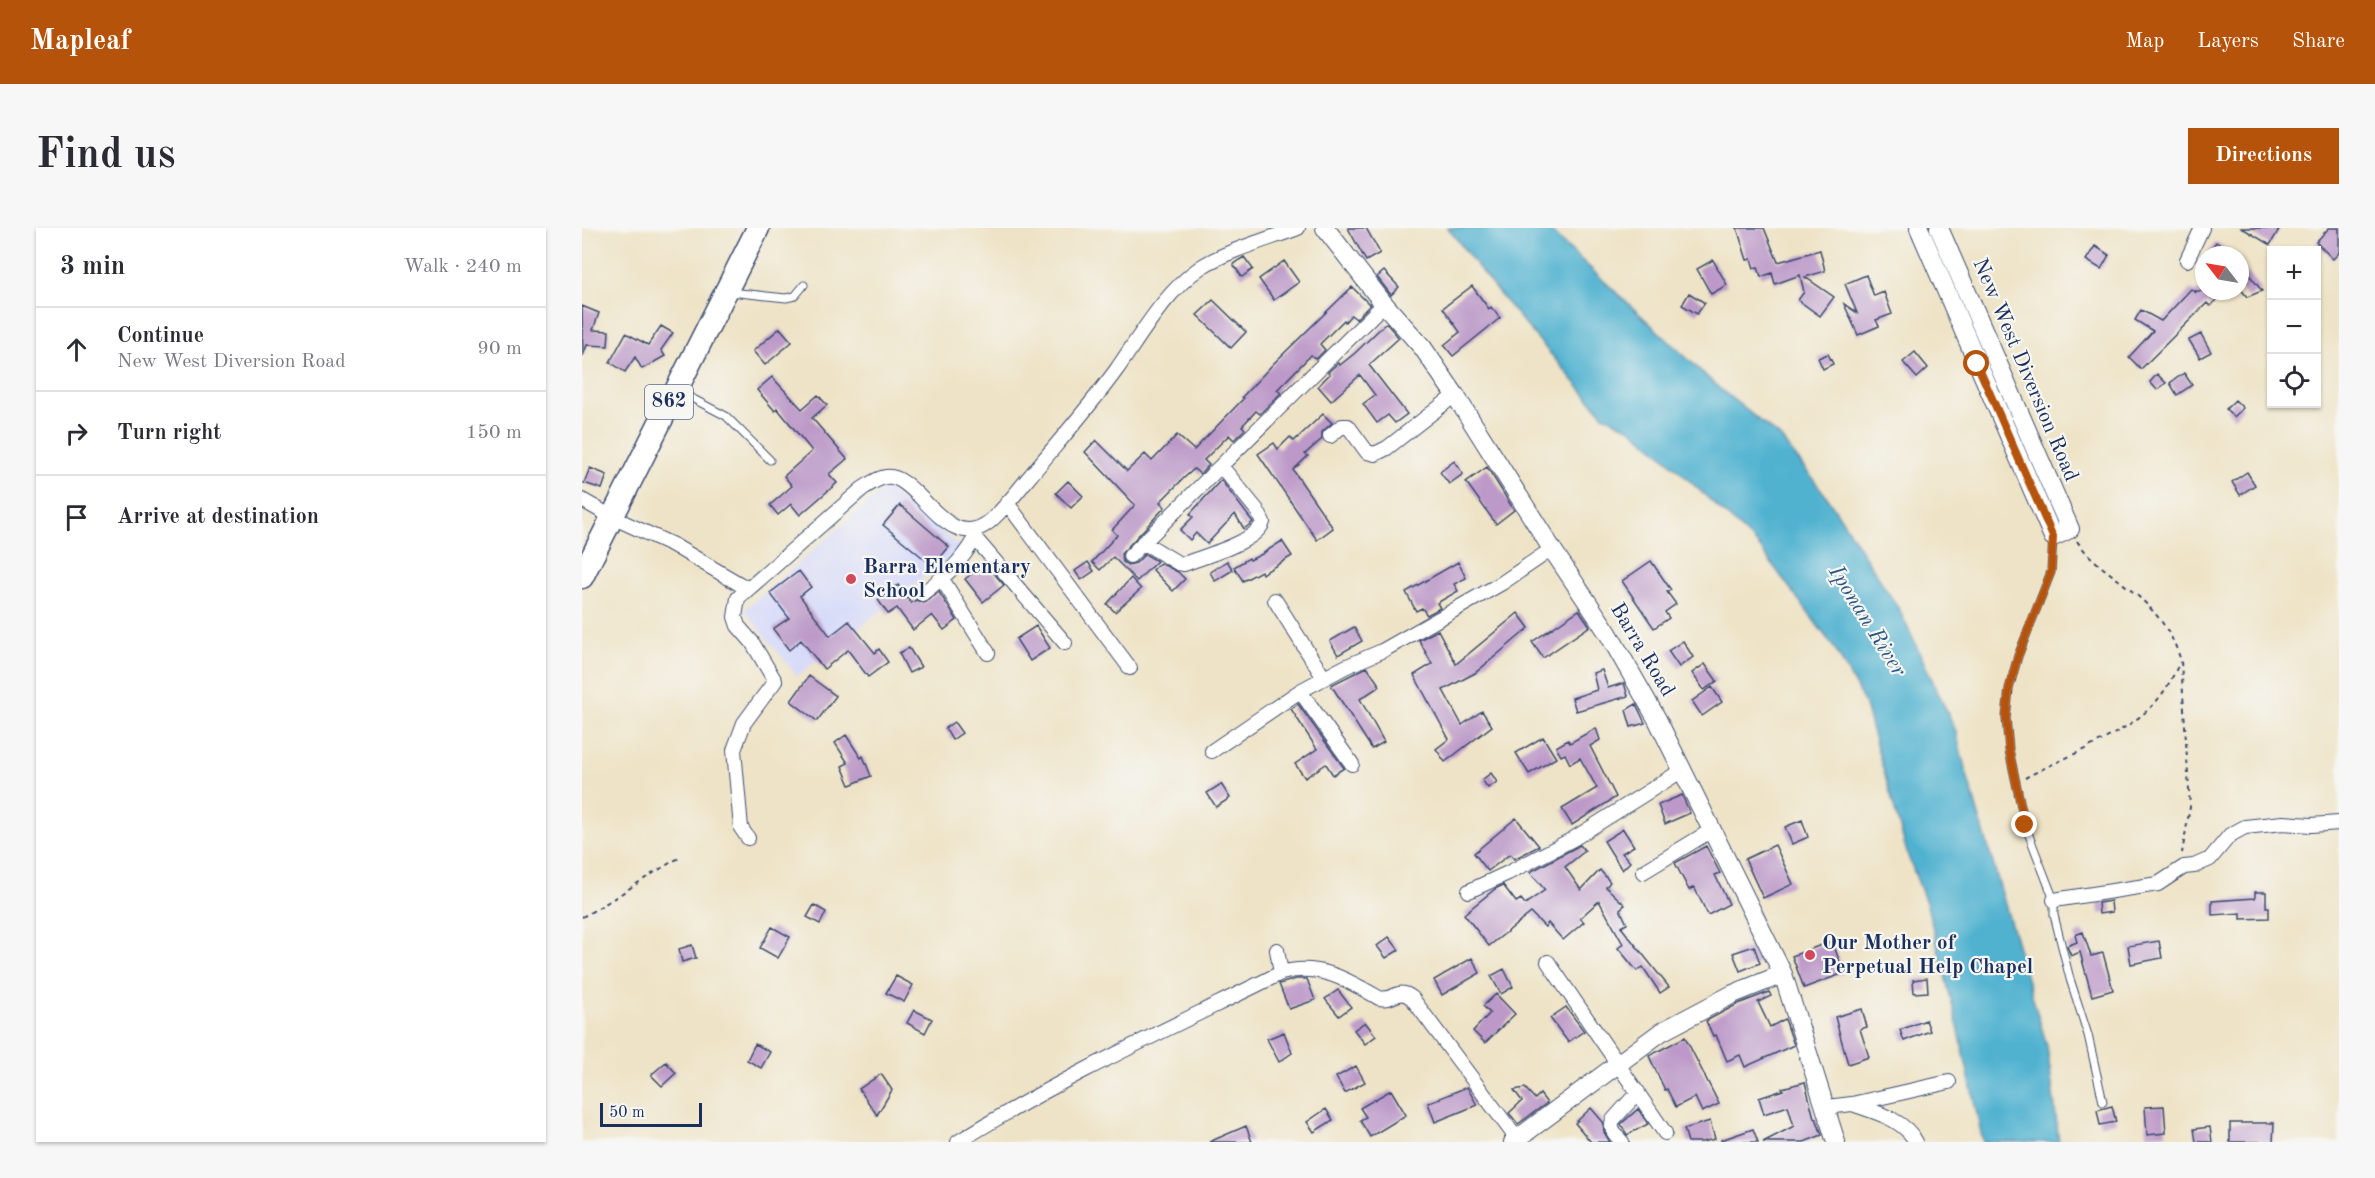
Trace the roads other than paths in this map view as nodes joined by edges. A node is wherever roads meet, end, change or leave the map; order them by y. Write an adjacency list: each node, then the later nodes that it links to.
1 (758, 228): 9 (main road, 862)
2 (1298, 228): 17 (street)
3 (1325, 228): 10 (street, Barra Road)
4 (1918, 228): 19 (street, New West Diversion Road)
5 (1939, 228): 19 (street, New West Diversion Road)
6 (2202, 228): 7 (street)
7 (2187, 260)
8 (804, 285): 9 (lane)
9 (725, 291): 11 (main road, 862)
10 (1384, 304): 12 (street, Barra Road); 15 (street)
11 (676, 390): 14 (lane); 18 (main road, 862)
12 (1455, 395): 13 (street); 22 (street, Barra Road)
13 (1330, 436)
14 (770, 460)
15 (1221, 466): 21 (street); 21 (street)
16 (582, 500): 18 (street)
17 (1007, 502): 20 (street); 31 (street)
18 (612, 517): 24 (main road, 862); 26 (street)
19 (2061, 533): 42 (lane)
20 (974, 534): 25 (street); 26 (street); 29 (street)
21 (1143, 543): 23 (street)
22 (1552, 549): 32 (street); 36 (street, Barra Road)
23 (1130, 556)
24 (582, 577)
25 (942, 579): 27 (street); 30 (street)
26 (748, 588): 39 (street)
27 (922, 594)
28 (1275, 600): 32 (street)
29 (1065, 643)
30 (988, 653)
31 (1130, 668)
32 (1324, 678): 33 (street)
33 (1300, 691): 34 (street); 35 (street)
34 (1212, 751)
35 (1352, 764)
36 (1681, 771): 38 (street, Barra Road); 41 (street)
37 (2339, 822): 42 (street)
38 (1712, 830): 40 (street); 46 (street, Barra Road)
39 (748, 838)
40 (1643, 872)
41 (1469, 891)
42 (2054, 900): 50 (lane)
43 (1277, 950): 45 (street)
44 (1548, 962): 47 (street)
45 (1281, 973): 54 (street); 56 (street)
46 (1783, 974): 47 (street); 52 (street, Barra Road)
47 (1618, 1062): 49 (street); 54 (street)
48 (1949, 1082): 51 (street)
49 (1638, 1092): 53 (street); 57 (street)
50 (2103, 1102)
51 (1852, 1104): 52 (street); 58 (street)
52 (1827, 1107): 55 (street, Barra Road)
53 (1665, 1133)
54 (1515, 1140)
55 (1830, 1140)
56 (958, 1142)
57 (1622, 1142)
58 (1916, 1142)

